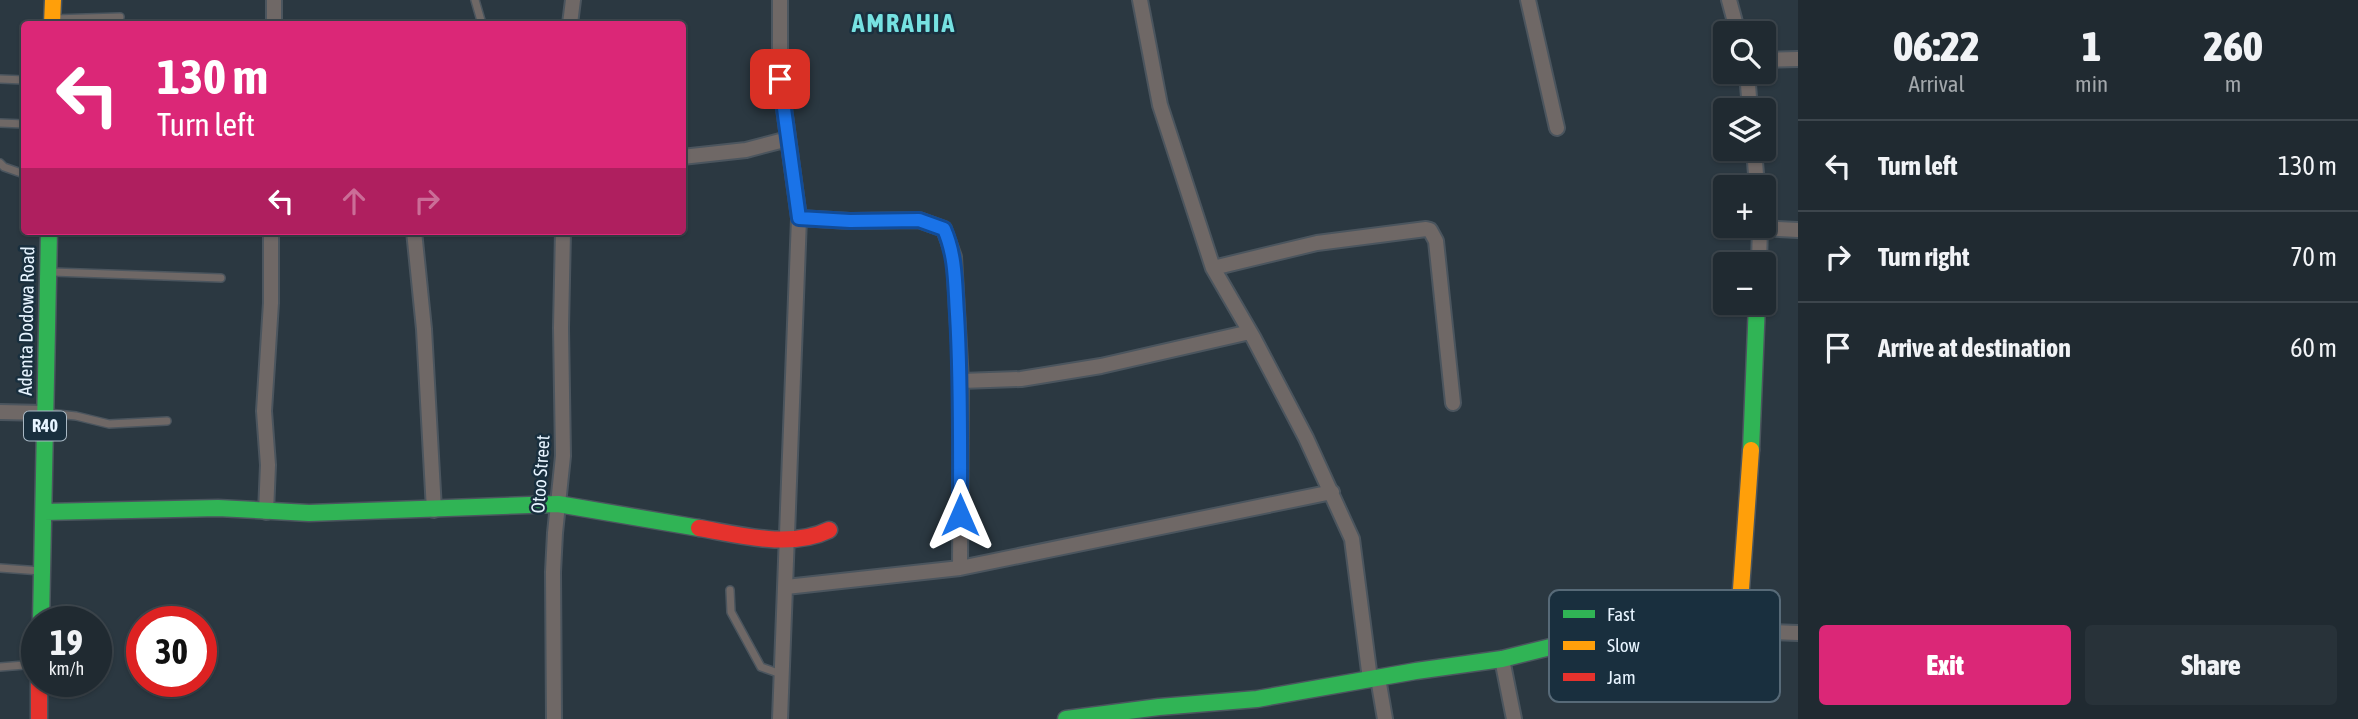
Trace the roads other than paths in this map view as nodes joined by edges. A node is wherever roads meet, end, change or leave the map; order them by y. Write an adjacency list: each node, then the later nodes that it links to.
1 (53, 0): 10 (street)
2 (274, 0): 12 (street)
3 (475, 0): 13 (lane)
4 (573, 0): 14 (street)
5 (780, 0): 23 (street)
6 (1140, 0): 34 (street)
7 (1528, 0): 22 (street)
8 (1729, 0): 15 (street)
9 (120, 17): 11 (lane)
10 (53, 21)
11 (66, 21)
12 (274, 21)
13 (481, 21)
14 (570, 21)
15 (1735, 21)
16 (1798, 59): 17 (street)
17 (1776, 60)
18 (0, 79): 19 (lane)
19 (21, 80)
20 (0, 124): 21 (lane)
21 (21, 124)
22 (1557, 128)
23 (788, 139): 24 (street); 27 (street)
24 (686, 157)
25 (0, 163): 26 (lane)
26 (21, 173)
27 (799, 218): 39 (street); 50 (street)
28 (1776, 228): 29 (street)
29 (1798, 230)
30 (49, 235): 35 (street, Adenta Dodowa Road / R40)
31 (271, 235): 48 (street)
32 (414, 235): 46 (street)
33 (563, 235): 45 (street, Otoo Street)
34 (1213, 268): 38 (street); 40 (street)
35 (48, 272): 36 (lane); 42 (street, Adenta Dodowa Road / R40)
36 (221, 278)
37 (1758, 315): 56 (street)
38 (1250, 332): 39 (street); 44 (street)
39 (961, 381): 52 (street)
40 (1453, 403)
41 (0, 412): 42 (street)
42 (45, 413): 43 (lane); 47 (street, Adenta Dodowa Road / R40)
43 (167, 421)
44 (1332, 492): 52 (street); 65 (street)
45 (558, 504): 46 (street); 50 (street); 68 (street, Otoo Street)
46 (434, 510): 48 (street)
47 (44, 512): 48 (street); 53 (street, Adenta Dodowa Road / R40)
48 (266, 512)
49 (829, 530): 50 (street)
50 (787, 540): 54 (street)
51 (0, 568): 53 (lane)
52 (960, 568): 54 (street)
53 (42, 571): 57 (street, Adenta Dodowa Road / R40)
54 (786, 587): 64 (street)
55 (730, 590): 64 (lane)
56 (1741, 590)
57 (41, 606)
58 (1780, 632): 59 (street)
59 (1798, 633)
60 (1549, 648): 61 (street)
61 (1502, 659): 65 (street); 72 (street)
62 (21, 665): 63 (lane)
63 (0, 667)
64 (782, 674): 69 (street)
65 (1374, 678): 70 (street); 71 (street)
66 (39, 697): 67 (street)
67 (39, 719)
68 (554, 719)
69 (780, 719)
70 (1066, 719)
71 (1385, 719)
72 (1514, 719)

